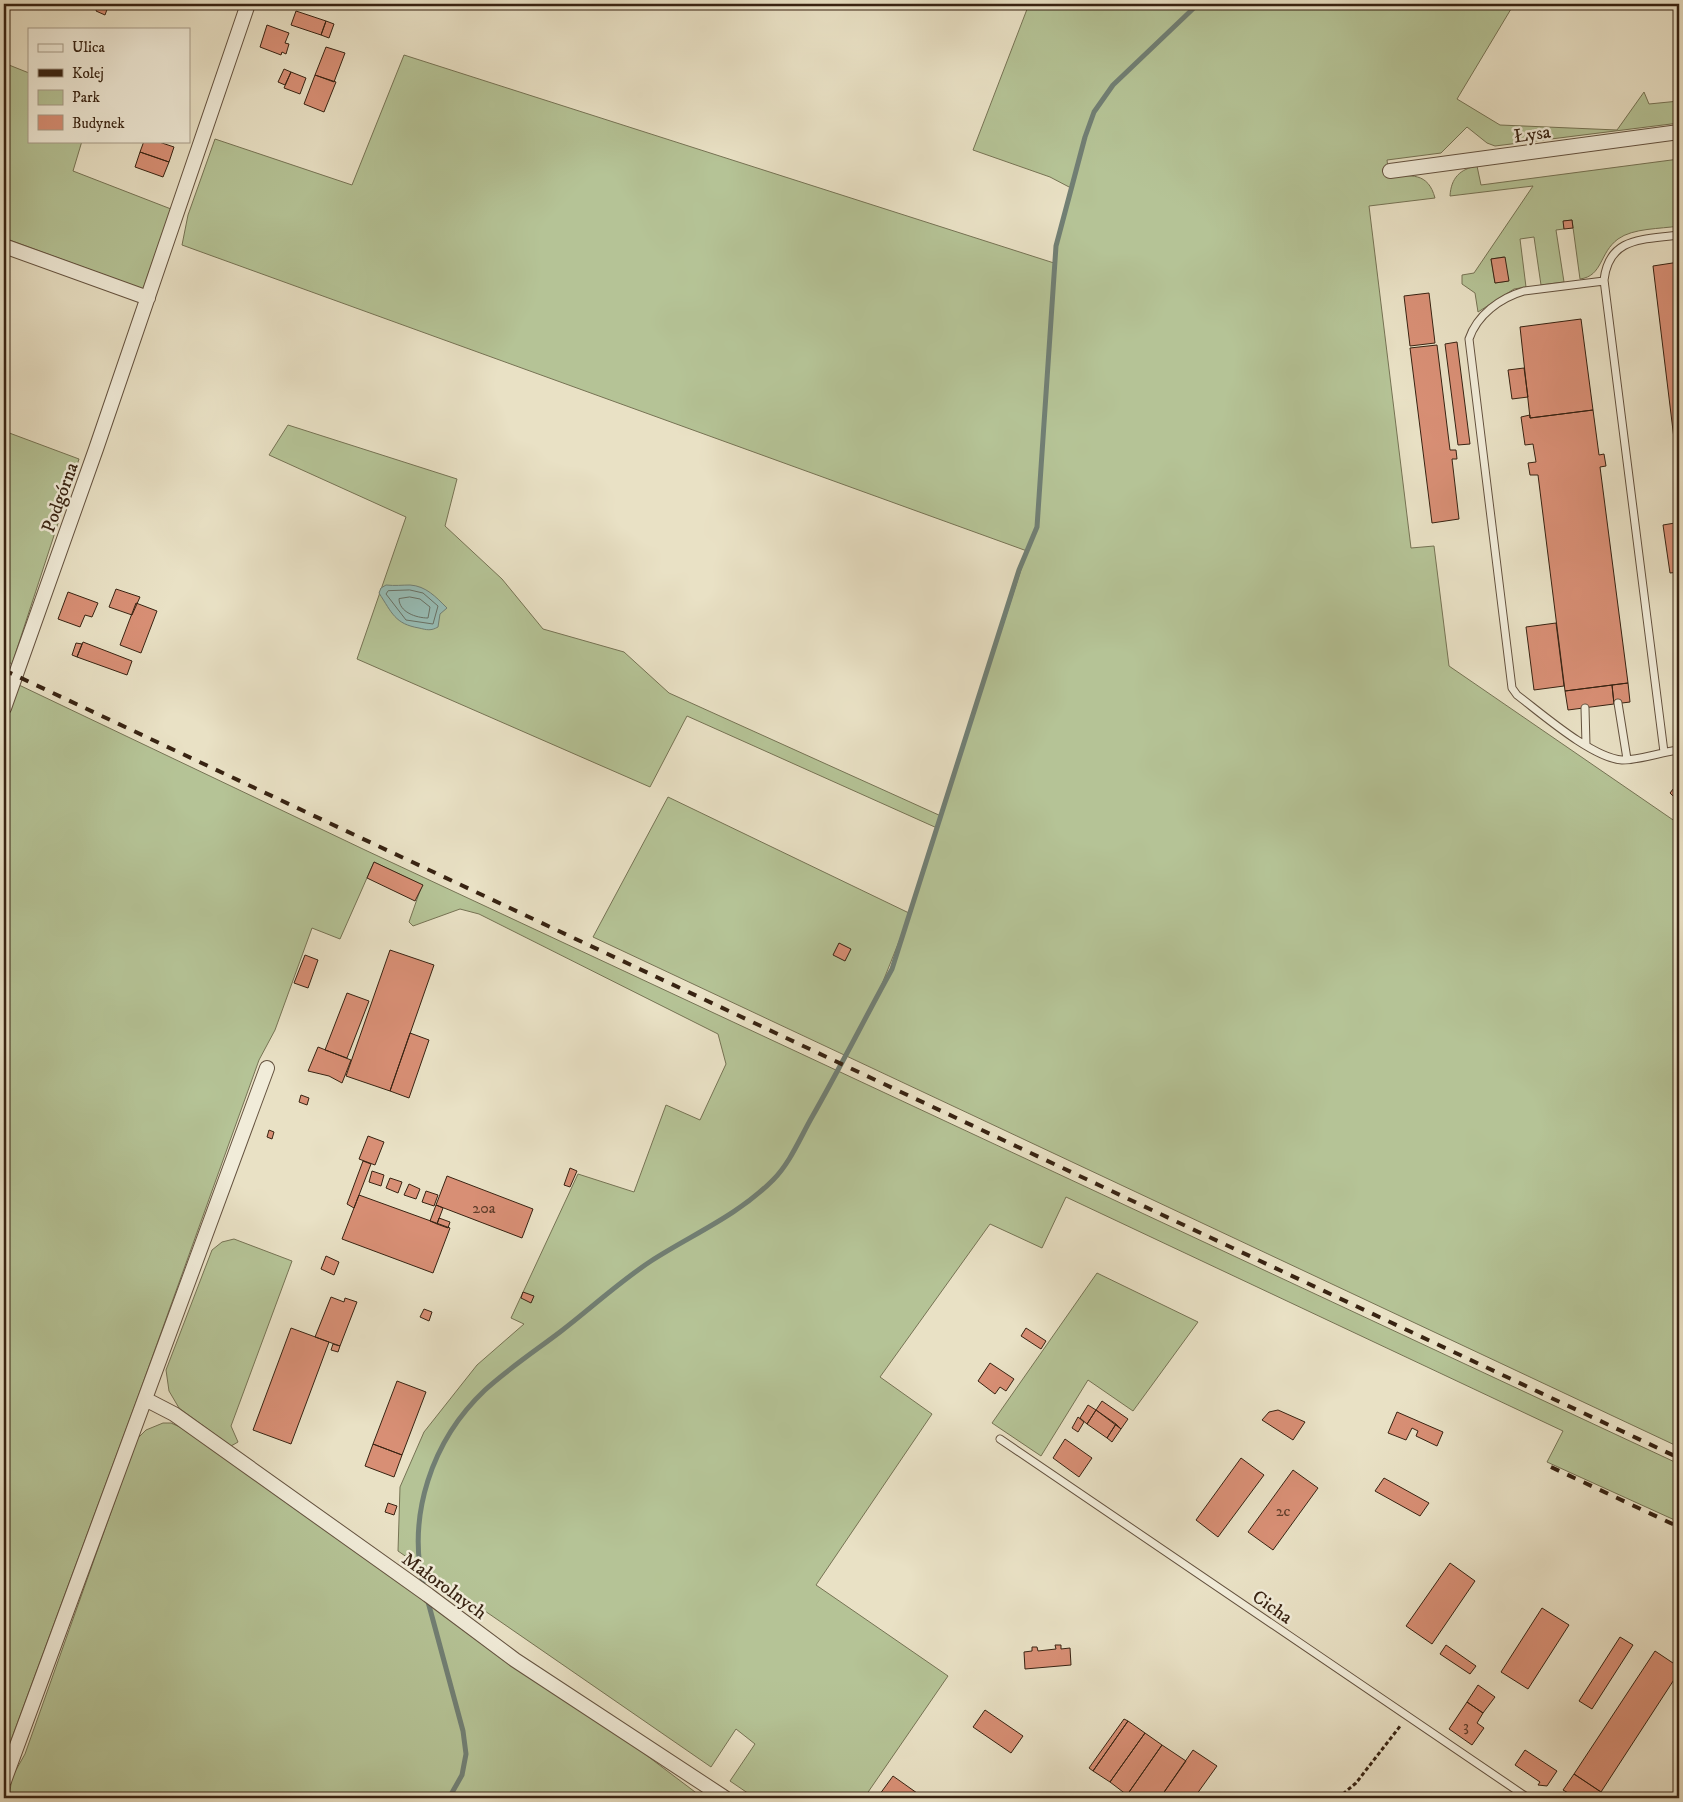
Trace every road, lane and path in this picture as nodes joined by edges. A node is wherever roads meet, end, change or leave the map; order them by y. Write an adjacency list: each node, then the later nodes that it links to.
1 (248, 4): 7 (street, Podgórna)
2 (1679, 132): 3 (street, Łysa)
3 (1390, 171)
4 (1679, 235): 6 (lane)
5 (4, 246): 7 (street)
6 (1604, 281): 11 (lane); 13 (lane)
7 (148, 298): 9 (street, Podgórna)
8 (1618, 703): 14 (lane)
9 (4, 708)
10 (1585, 708): 11 (lane)
11 (1586, 745): 14 (lane)
12 (1679, 750): 13 (lane)
13 (1664, 752): 14 (lane)
14 (1627, 759)
15 (268, 1068): 16 (street)
16 (145, 1399): 19 (street); 20 (street, Małorolnych)
17 (1000, 1438): 18 (lane, Cicha)
18 (1407, 1718): 21 (path); 22 (lane, Cicha)
19 (4, 1781)
20 (725, 1798)
21 (1338, 1798)
22 (1528, 1798)

